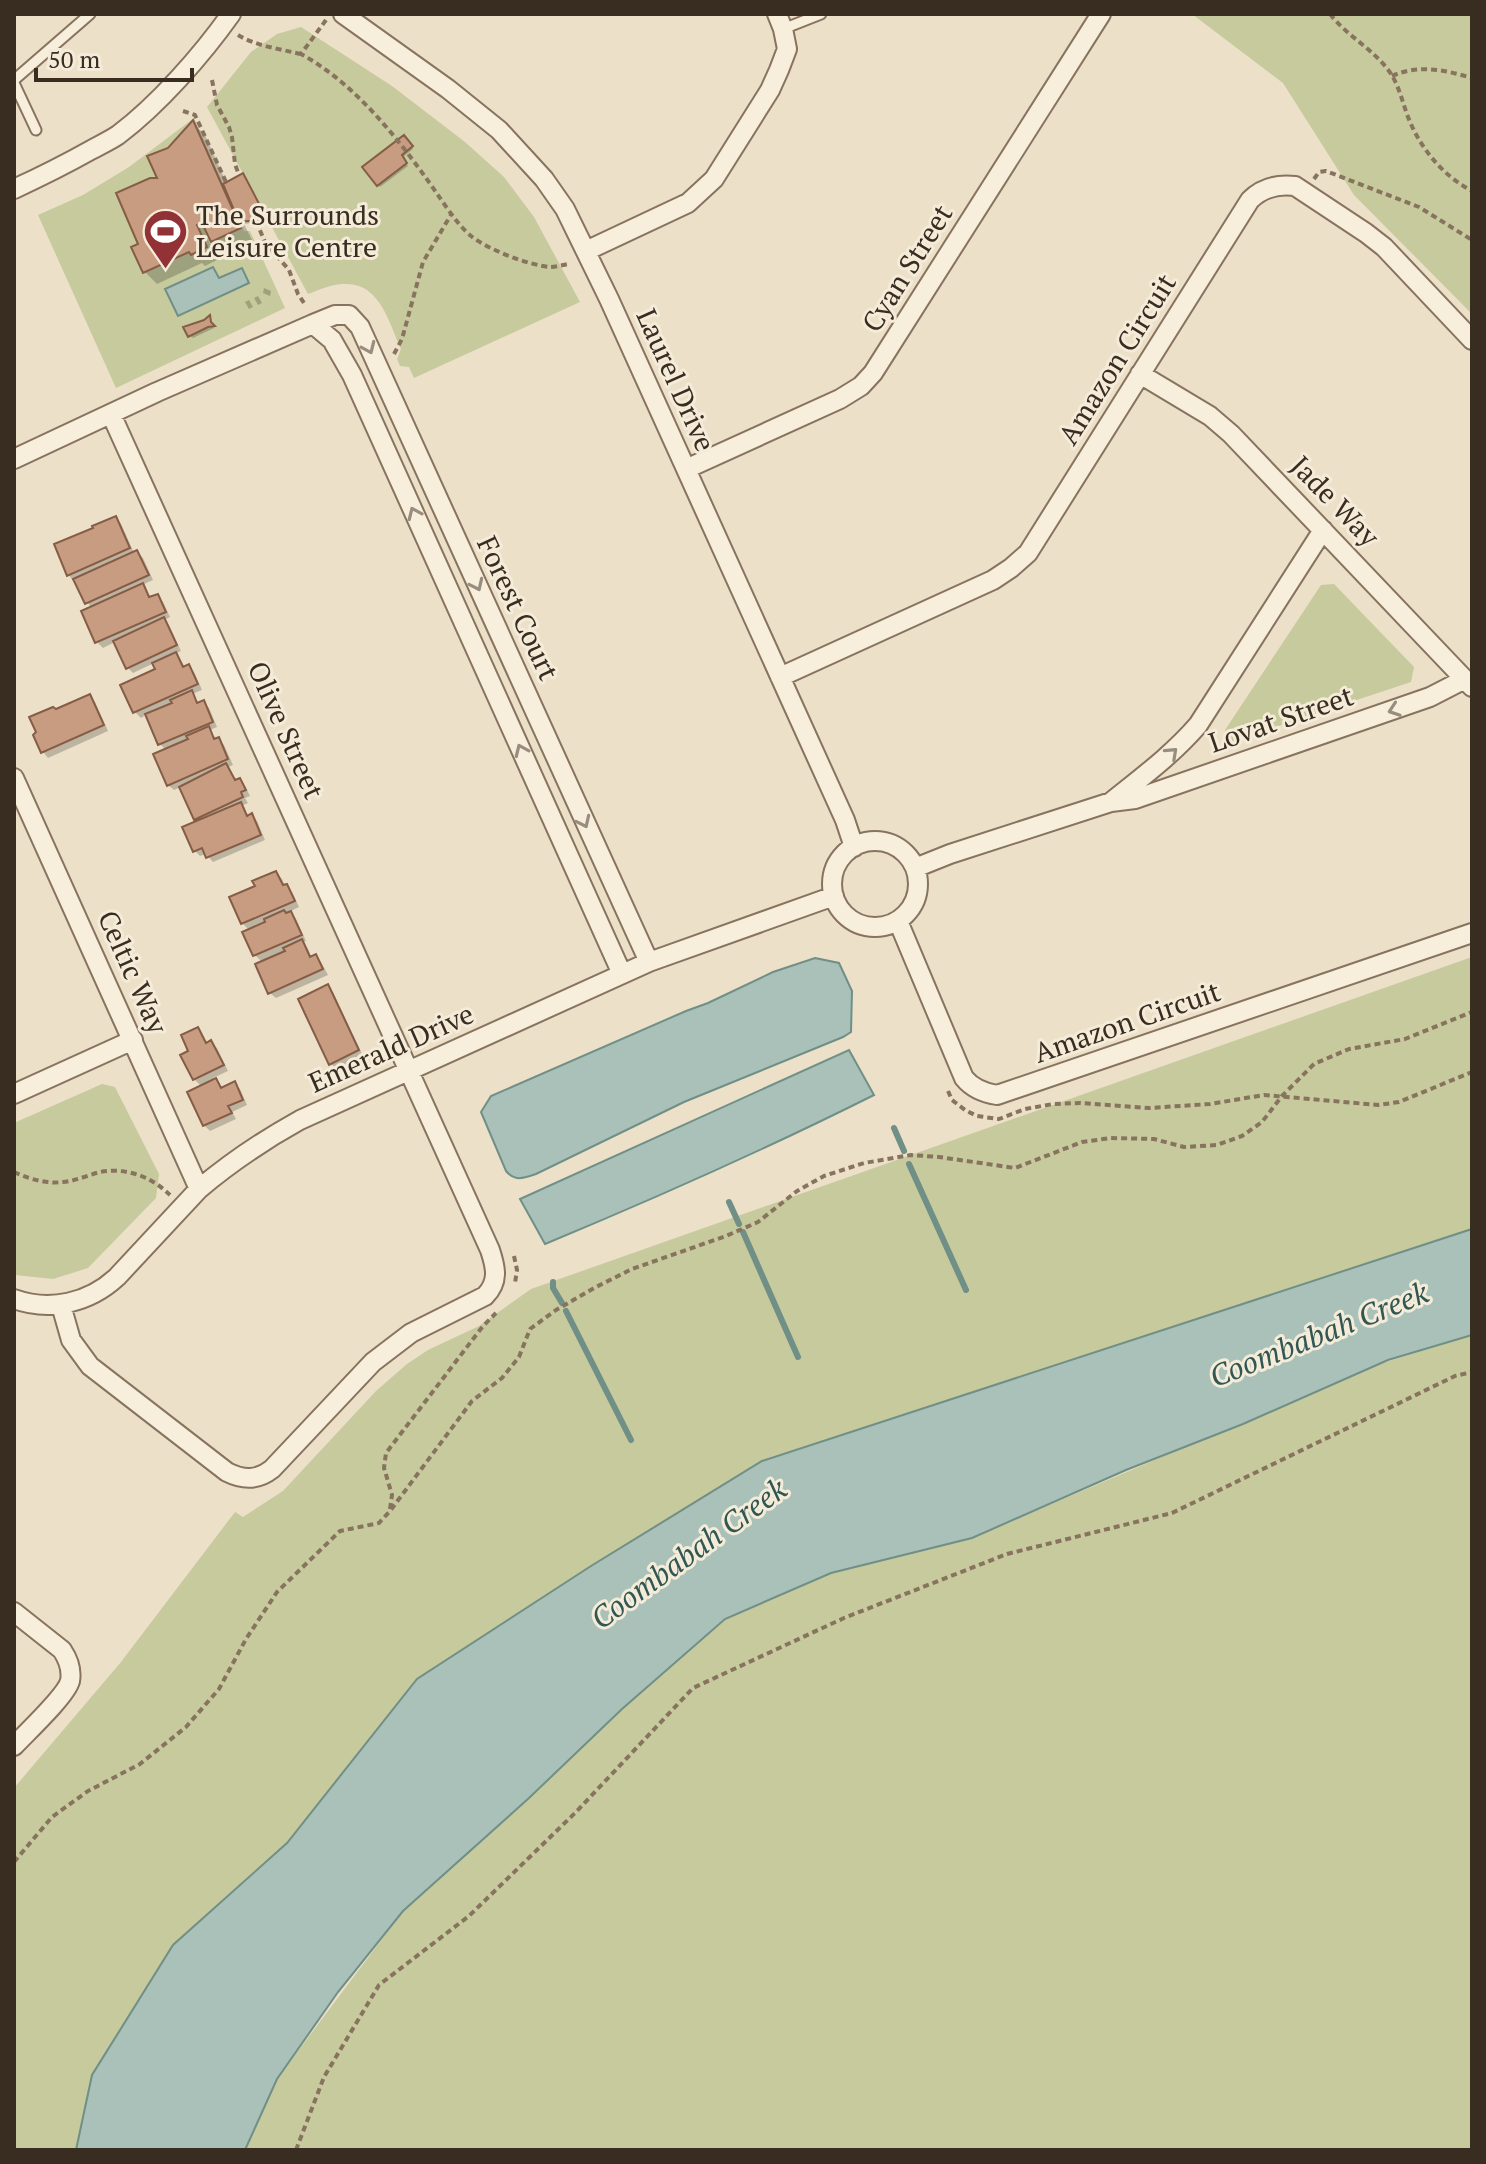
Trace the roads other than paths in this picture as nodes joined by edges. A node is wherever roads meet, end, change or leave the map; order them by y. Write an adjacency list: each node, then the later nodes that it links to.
1 (90, 14): 7 (lane)
2 (821, 14): 6 (lane)
3 (1101, 14): 16 (street, Cyan Street)
4 (335, 17): 10 (street, Laurel Drive)
5 (228, 19): 9 (street)
6 (780, 21): 10 (street)
7 (14, 82): 8 (lane)
8 (36, 130)
9 (14, 189)
10 (586, 251): 16 (street, Laurel Drive)
11 (313, 324): 14 (street, Forest Court); 27 (street, Forest Court, one-way to 27); 28 (street, Forest Court, one-way to 11)
12 (1472, 340): 13 (street, Amazon Circuit)
13 (1140, 374): 17 (street, Jade Way); 18 (street, Amazon Circuit)
14 (111, 414): 15 (street, Forest Court); 30 (street, Olive Street)
15 (14, 459)
16 (686, 469): 18 (street, Laurel Drive)
17 (1323, 530): 19 (street, Jade Way); 21 (street, Lovat Street, one-way to 17)
18 (780, 677): 22 (street, Laurel Drive)
19 (1469, 683): 21 (street, Lovat Street, one-way to 21)
20 (14, 778): 29 (street, Celtic Way)
21 (1111, 802): 23 (street, Lovat Street)
22 (854, 847): 23 (street); 24 (street)
23 (915, 868): 25 (street)
24 (834, 896): 25 (street); 27 (street, Emerald Drive)
25 (898, 921): 26 (street, Amazon Circuit)
26 (1472, 933)
27 (649, 962): 28 (street, Emerald Drive)
28 (622, 974): 30 (street, Emerald Drive)
29 (133, 1040): 31 (street); 32 (street, Celtic Way)
30 (409, 1070): 32 (street, Emerald Drive); 34 (street, Olive Street)
31 (14, 1094)
32 (199, 1189): 34 (street, Emerald Drive)
33 (14, 1299): 34 (street, Emerald Drive)
34 (61, 1305)
35 (14, 1612): 36 (street)
36 (14, 1746)

